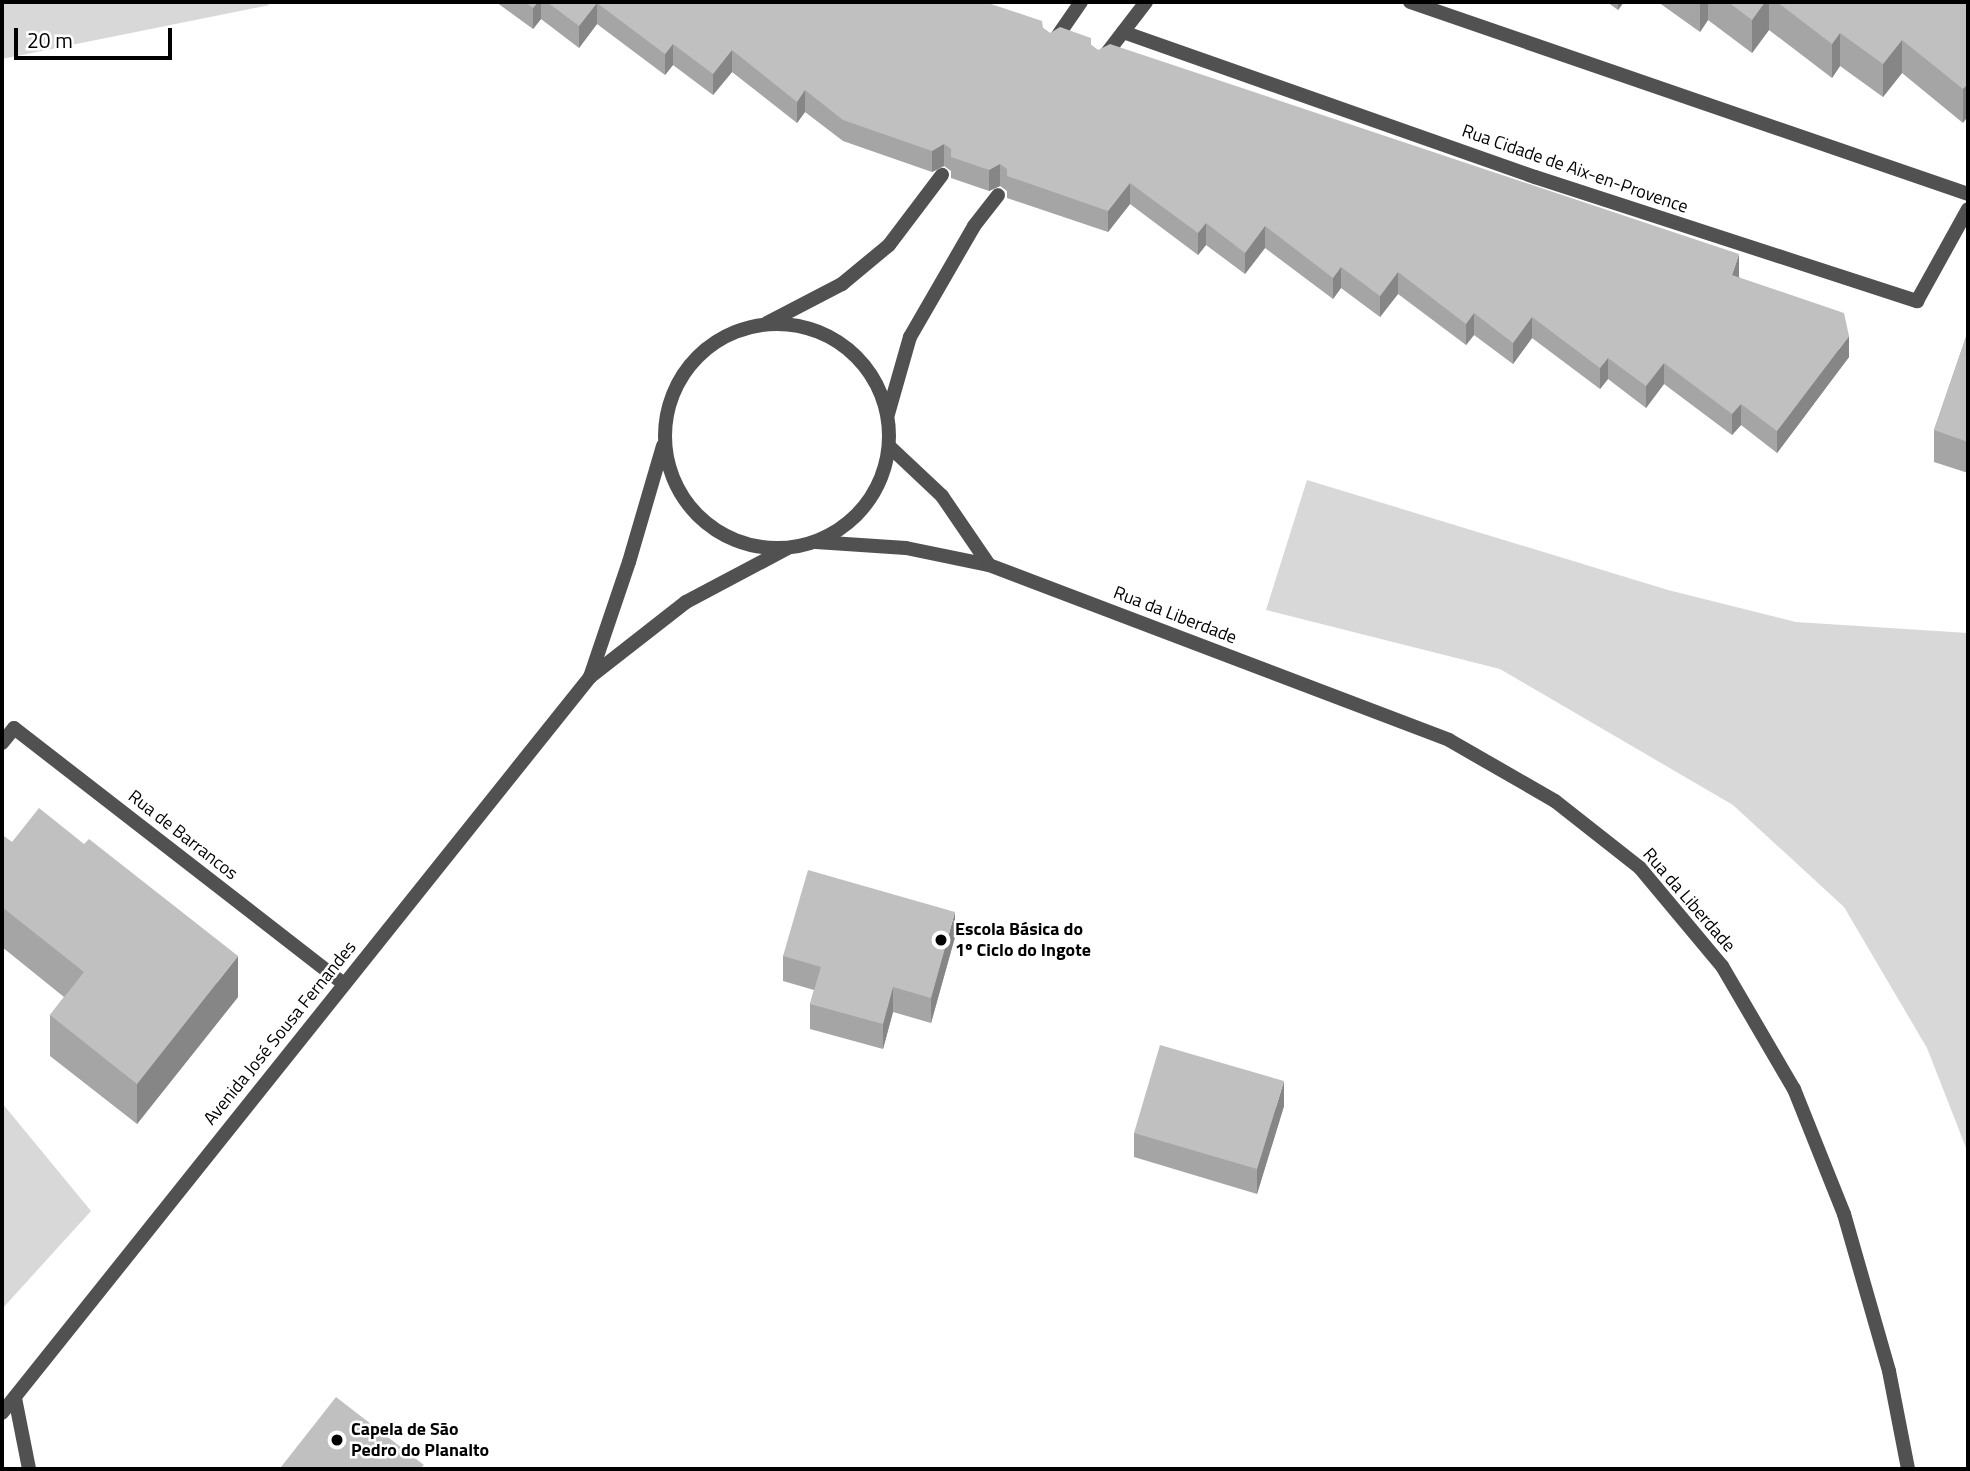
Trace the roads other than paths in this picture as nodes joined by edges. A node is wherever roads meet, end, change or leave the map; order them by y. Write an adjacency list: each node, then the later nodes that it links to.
1 (1082, 2): 5 (street)
2 (1146, 2): 4 (street)
3 (1410, 2): 8 (street)
4 (1123, 32): 6 (street); 10 (street, Rua Cidade de Aix-en-Provence)
5 (1051, 46)
6 (1100, 62)
7 (942, 175): 11 (street)
8 (1968, 194)
9 (999, 195): 12 (street)
10 (1968, 209)
11 (767, 323): 12 (street); 13 (street)
12 (888, 414): 14 (street)
13 (664, 445): 16 (street); 18 (street, Avenida José Sousa Fernandes)
14 (890, 447): 15 (street); 17 (street)
15 (816, 542): 16 (street); 17 (street, Rua da Liberdade)
16 (788, 548): 18 (street, Avenida José Sousa Fernandes)
17 (989, 565): 24 (street, Rua da Liberdade)
18 (590, 677): 20 (street, Avenida José Sousa Fernandes)
19 (2, 743): 20 (street, Rua de Barrancos)
20 (344, 984): 21 (street, Avenida José Sousa Fernandes)
21 (15, 1398): 22 (street, Avenida José Sousa Fernandes); 23 (street)
22 (2, 1413)
23 (29, 1469)
24 (1908, 1469)

